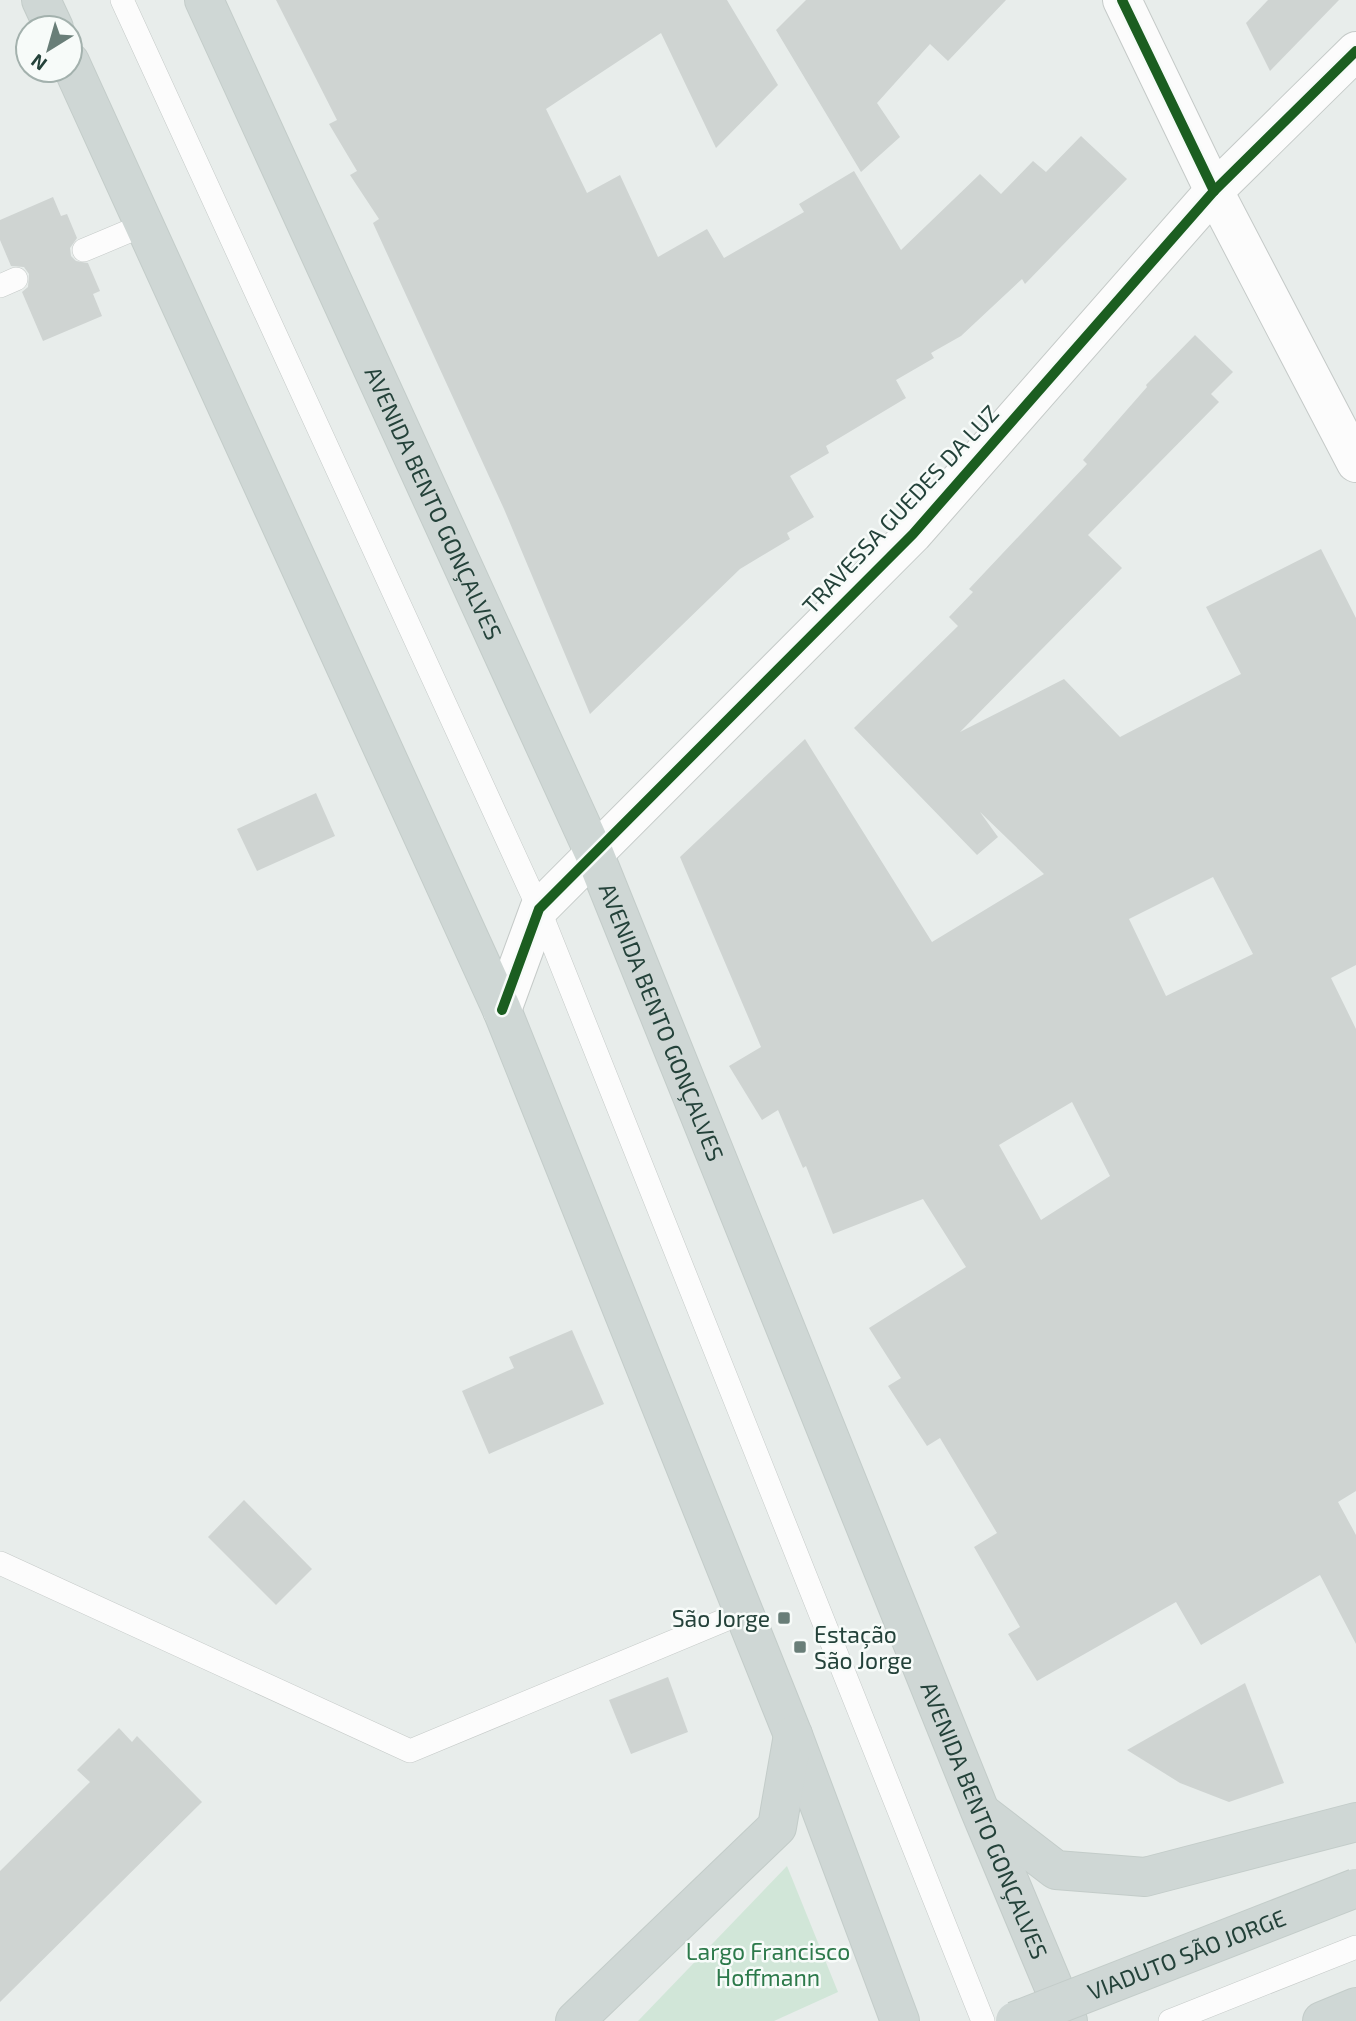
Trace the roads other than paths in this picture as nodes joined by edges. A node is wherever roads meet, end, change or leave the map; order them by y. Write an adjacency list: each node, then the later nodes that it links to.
1 (122, 0): 11 (lane)
2 (204, 0): 10 (main road, AVENIDA BENTO GONÇALVES)
3 (1122, 0): 6 (street)
4 (1356, 51): 6 (street, TRAVESSA GUEDES DA LUZ)
5 (80, 84): 7 (main road)
6 (1214, 191): 9 (street); 10 (street, TRAVESSA GUEDES DA LUZ)
7 (146, 224): 8 (lane); 12 (main road)
8 (84, 250)
9 (1356, 463)
10 (594, 853): 11 (street, TRAVESSA GUEDES DA LUZ); 16 (main road, AVENIDA BENTO GONÇALVES)
11 (539, 909): 12 (street, TRAVESSA GUEDES DA LUZ); 23 (lane)
12 (502, 1010): 14 (main road)
13 (0, 1563): 14 (lane)
14 (744, 1612): 15 (main road)
15 (793, 1735): 21 (main road); 22 (main road)
16 (980, 1811): 17 (main road); 25 (main road, AVENIDA BENTO GONÇALVES)
17 (1356, 1822)
18 (1356, 1888): 24 (main road, VIADUTO SÃO JORGE, bridge)
19 (1356, 1947): 26 (lane)
20 (1356, 2007): 27 (main road)
21 (575, 2021)
22 (900, 2021)
23 (983, 2021)
24 (1015, 2021)
25 (1068, 2021)
26 (1170, 2021)
27 (1322, 2021)

